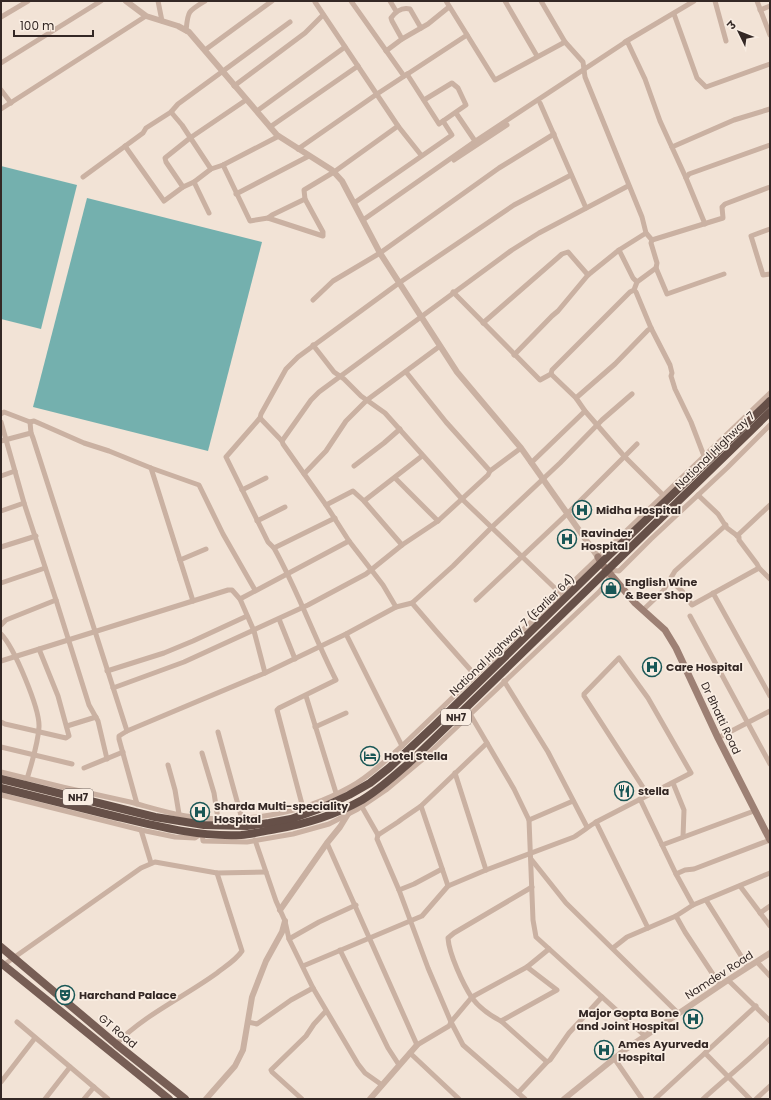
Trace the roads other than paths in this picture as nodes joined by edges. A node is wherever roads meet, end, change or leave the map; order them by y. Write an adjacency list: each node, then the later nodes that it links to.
1 (28, 1): 23 (street)
2 (101, 1): 38 (street)
3 (126, 1): 22 (street)
4 (158, 1): 24 (street)
5 (205, 1): 27 (street)
6 (272, 1): 35 (street)
7 (316, 1): 21 (street)
8 (351, 1): 36 (street)
9 (390, 1): 19 (street)
10 (446, 1): 17 (street)
11 (505, 1): 37 (street)
12 (541, 1): 33 (street)
13 (694, 1): 20 (street)
14 (715, 1): 32 (street)
15 (757, 1): 18 (street)
16 (770, 6): 18 (street)
17 (450, 7): 26 (street); 28 (street)
18 (760, 10): 29 (street)
19 (396, 11): 26 (street); 30 (street)
20 (674, 14): 31 (street); 39 (street)
21 (323, 15): 34 (street); 44 (street)
22 (146, 16): 24 (street); 49 (street)
23 (1, 18)
24 (162, 21): 27 (street)
25 (290, 22): 41 (street)
26 (421, 28): 30 (street)
27 (186, 31): 35 (street)
28 (467, 35): 37 (street); 43 (street)
29 (770, 35)
30 (402, 39): 36 (street)
31 (628, 41): 42 (street); 65 (street)
32 (726, 41)
33 (565, 42): 37 (street); 42 (street)
34 (345, 47): 40 (street); 53 (street)
35 (205, 50): 41 (street)
36 (386, 51): 43 (street)
37 (537, 56)
38 (1, 63)
39 (770, 64)
40 (358, 66): 46 (street); 58 (street)
41 (223, 71): 44 (street); 54 (street)
42 (585, 71): 50 (street); 62 (street); 76 (street)
43 (405, 75): 46 (street); 48 (street)
44 (234, 86): 47 (street)
45 (1, 90): 49 (street)
46 (377, 94): 57 (street); 66 (street)
47 (246, 100): 53 (street); 61 (street)
48 (424, 100): 55 (street); 56 (street)
49 (11, 103): 51 (street)
50 (540, 103): 59 (street); 62 (street)
51 (1, 109)
52 (770, 110): 65 (street)
53 (257, 111): 58 (street)
54 (171, 112): 61 (street); 64 (street)
55 (456, 113): 56 (street); 62 (street)
56 (442, 121): 68 (street)
57 (398, 126): 68 (street); 71 (street)
58 (270, 127): 60 (street)
59 (554, 134): 72 (street); 91 (street)
60 (279, 136): 66 (street); 69 (street)
61 (190, 138): 70 (street); 77 (street)
62 (476, 143): 85 (street)
63 (770, 145): 74 (street)
64 (125, 146): 73 (street); 77 (street)
65 (672, 147): 74 (street)
66 (298, 149): 67 (street)
67 (309, 156): 71 (street); 79 (street)
68 (421, 156): 81 (street)
69 (223, 165): 70 (street); 79 (street)
70 (211, 169): 75 (street)
71 (334, 172): 80 (street); 81 (street)
72 (571, 175): 82 (street); 97 (street)
73 (83, 177)
74 (686, 178): 86 (street)
75 (194, 182): 77 (street); 83 (street)
76 (628, 186): 82 (street); 88 (street)
77 (183, 187)
78 (770, 187): 86 (street)
79 (236, 194): 84 (street)
80 (306, 199): 84 (street); 84 (street)
81 (354, 203): 85 (street)
82 (586, 208): 99 (street)
83 (209, 213)
84 (268, 218)
85 (363, 220): 91 (street)
86 (704, 224): 89 (street)
87 (770, 229): 94 (street)
88 (646, 233): 89 (street); 90 (street)
89 (652, 240): 92 (street)
90 (619, 250): 95 (street); 96 (street)
91 (380, 253): 97 (street); 100 (street)
92 (656, 268): 93 (street); 96 (street)
93 (724, 274)
94 (770, 274)
95 (588, 275): 102 (street); 106 (street)
96 (637, 282): 98 (street)
97 (400, 283): 101 (street); 104 (street)
98 (634, 290): 103 (street); 108 (street)
99 (453, 292): 101 (street); 102 (street)
100 (313, 300)
101 (421, 317): 105 (street); 109 (street)
102 (483, 323): 106 (street)
103 (652, 328): 112 (street); 131 (street)
104 (313, 345): 109 (street); 118 (street)
105 (440, 346): 107 (street); 128 (street)
106 (514, 355): 108 (street)
107 (406, 372): 113 (street); 136 (street)
108 (551, 374): 112 (street)
109 (340, 377): 113 (street); 126 (street)
110 (770, 393): 131 (street)
111 (632, 394): 121 (street)
112 (576, 398): 115 (street)
113 (367, 400): 123 (street); 137 (street)
114 (770, 401): 144 (highway, National Highway 7 (Earlier 64) / NH7)
115 (585, 411): 121 (street); 132 (street)
116 (770, 412): 171 (highway, National Highway 7 / NH7)
117 (1, 414): 120 (street)
118 (260, 418): 126 (street); 142 (street)
119 (1, 422): 125 (street)
120 (30, 422): 124 (street); 134 (street)
121 (598, 425): 130 (street); 141 (street)
122 (770, 425): 143 (street)
123 (400, 429): 129 (street); 133 (street)
124 (30, 433): 125 (street); 191 (street)
125 (3, 441): 135 (street)
126 (282, 441): 137 (street)
127 (637, 444): 130 (street)
128 (521, 448): 132 (street); 136 (street)
129 (422, 456): 140 (street); 145 (street)
130 (624, 456): 144 (street); 152 (street)
131 (704, 456): 144 (street)
132 (531, 463): 141 (street)
133 (354, 466)
134 (151, 468): 166 (street); 176 (street)
135 (15, 471): 138 (street); 147 (street)
136 (490, 471): 145 (street)
137 (304, 474): 148 (street)
138 (1, 476)
139 (266, 478): 142 (street)
140 (395, 478): 146 (street); 155 (street)
141 (542, 479): 152 (street); 157 (street)
142 (242, 490): 154 (street)
143 (698, 495): 156 (street); 171 (street)
144 (665, 497): 167 (highway, National Highway 7 (Earlier 64) / NH7)
145 (462, 499): 155 (street); 157 (street)
146 (364, 501): 148 (street); 161 (street)
147 (24, 503): 151 (street); 158 (street)
148 (326, 505): 153 (street)
149 (770, 505): 159 (street)
150 (285, 507): 154 (street)
151 (1, 511)
152 (567, 514): 165 (street); 167 (street)
153 (335, 518): 160 (street); 163 (street)
154 (257, 521): 163 (street)
155 (438, 521): 161 (street)
156 (726, 525): 159 (street); 174 (street)
157 (492, 527): 165 (street); 183 (street)
158 (36, 536): 162 (street); 168 (street)
159 (737, 536): 169 (street)
160 (349, 540): 170 (street); 172 (street)
161 (402, 545): 170 (street)
162 (1, 547)
163 (274, 548): 172 (street)
164 (206, 549): 166 (street)
165 (522, 556): 178 (street); 181 (street)
166 (180, 560): 182 (street)
167 (599, 560): 171 (main road, Dr Bhatti Road); 178 (street); 233 (highway, National Highway 7 (Earlier 64) / NH7)
168 (45, 568): 175 (street); 180 (street)
169 (759, 568): 173 (street); 177 (street)
170 (371, 570): 184 (street); 185 (street)
171 (607, 570): 186 (main road, Dr Bhatti Road); 204 (street); 255 (highway, National Highway 7 / NH7)
172 (288, 573): 176 (street); 184 (street)
173 (770, 579)
174 (670, 580): 177 (street); 186 (street)
175 (1, 583)
176 (255, 590): 179 (street)
177 (714, 593): 207 (street)
178 (560, 594): 203 (street)
179 (240, 599): 182 (street); 187 (street)
180 (56, 600): 190 (street); 195 (street)
181 (476, 600)
182 (193, 601): 191 (street)
183 (412, 603): 185 (street); 203 (street)
184 (304, 607): 189 (street); 196 (street)
185 (396, 607): 194 (street)
186 (643, 610): 219 (main road, Dr Bhatti Road)
187 (247, 616): 192 (street); 201 (street)
188 (690, 616): 213 (street)
189 (279, 619): 192 (street); 199 (street)
190 (1, 625)
191 (94, 631): 195 (street); 201 (street)
192 (254, 631): 202 (street); 205 (street)
193 (1, 634): 198 (street)
194 (346, 634): 196 (street); 221 (street)
195 (68, 639): 197 (street); 211 (street)
196 (319, 647): 199 (street); 206 (street)
197 (39, 650): 198 (street); 214 (street)
198 (16, 656): 200 (street); 216 (street)
199 (295, 659): 202 (street)
200 (1, 661)
201 (107, 671): 205 (street)
202 (265, 673): 217 (street)
203 (475, 675): 221 (street)
204 (504, 681): 210 (street); 241 (street)
205 (113, 688): 217 (street)
206 (306, 696): 215 (street); 245 (street)
207 (770, 696)
208 (770, 711): 213 (street)
209 (346, 713): 215 (street)
210 (470, 714): 220 (street); 244 (street)
211 (96, 717): 214 (street); 226 (street)
212 (1, 722): 216 (street)
213 (747, 724): 219 (street); 228 (street)
214 (67, 726): 216 (street)
215 (315, 727): 237 (street)
216 (38, 732): 225 (street)
217 (127, 732): 223 (street)
218 (218, 732): 250 (street)
219 (718, 738): 246 (main road, Dr Bhatti Road)
220 (487, 743): 232 (street); 251 (street)
221 (402, 746): 237 (street)
222 (1, 747): 225 (street)
223 (123, 752): 226 (street); 242 (street)
224 (202, 753): 249 (street)
225 (34, 755): 227 (street); 234 (street)
226 (107, 759): 230 (street)
227 (72, 764)
228 (770, 764)
229 (168, 765): 247 (street)
230 (84, 768)
231 (1, 772): 234 (street)
232 (455, 773): 243 (street); 266 (street)
233 (1, 779)
234 (27, 779): 242 (street)
235 (673, 783): 239 (street); 239 (street); 257 (street)
236 (1, 788): 255 (highway, National Highway 7 / NH7)
237 (336, 793): 245 (street)
238 (1, 795): 254 (street)
239 (648, 795): 240 (street)
240 (640, 799): 252 (street); 261 (street)
241 (573, 801): 251 (street); 253 (street)
242 (137, 804): 247 (street)
243 (421, 806): 256 (street); 265 (street)
244 (362, 807): 248 (street); 256 (street)
245 (303, 808): 250 (street)
246 (754, 811): 257 (street); 259 (main road, Dr Bhatti Road)
247 (179, 814): 249 (street)
248 (348, 814): 258 (street); 260 (street)
249 (218, 819): 250 (street)
250 (242, 819)
251 (529, 820): 262 (street)
252 (596, 822): 253 (street); 285 (street)
253 (587, 828): 262 (street)
254 (140, 830): 255 (street); 264 (street)
255 (202, 833): 258 (street)
256 (378, 835): 274 (street)
257 (683, 837): 261 (street)
258 (255, 840): 267 (street)
259 (770, 840): 270 (street)
260 (327, 843): 276 (street); 279 (street)
261 (662, 844): 270 (street)
262 (530, 853): 263 (street); 266 (street)
263 (531, 859): 273 (street); 289 (street)
264 (152, 863): 268 (street); 293 (street)
265 (442, 869): 271 (street); 274 (street)
266 (486, 870): 271 (street)
267 (266, 872): 268 (street); 279 (street)
268 (217, 873): 316 (street)
269 (770, 873): 272 (street)
270 (676, 874): 277 (street)
271 (448, 886): 283 (street)
272 (740, 886): 275 (street); 280 (street)
273 (532, 887): 290 (street); 303 (street)
274 (399, 890): 283 (street)
275 (706, 900): 277 (street); 298 (street)
276 (356, 905): 286 (street); 287 (street)
277 (693, 905): 281 (street)
278 (770, 906): 280 (street)
279 (280, 910): 282 (street)
280 (760, 913): 284 (street)
281 (676, 916): 285 (street); 301 (street)
282 (285, 921): 287 (street); 311 (street)
283 (411, 921): 286 (street); 312 (street)
284 (770, 926)
285 (648, 928): 289 (street)
286 (370, 938): 291 (street); 317 (street)
287 (289, 939): 296 (street)
288 (1, 947): 293 (main road, GT Road)
289 (613, 948): 307 (street)
290 (549, 949): 297 (street); 304 (street)
291 (340, 950): 296 (street); 322 (street)
292 (770, 953): 294 (street, Namdev Road)
293 (14, 957): 295 (street); 316 (main road, GT Road)
294 (757, 962): 298 (street, Namdev Road); 299 (street)
295 (2, 965): 333 (main road, GT Road)
296 (303, 966): 302 (street)
297 (527, 967): 303 (street); 308 (street)
298 (748, 967): 300 (street, Namdev Road)
299 (770, 976)
300 (728, 980): 301 (street, Namdev Road); 305 (street)
301 (720, 985): 307 (street, Namdev Road)
302 (313, 988): 306 (street); 311 (street)
303 (472, 997): 308 (street); 312 (street)
304 (602, 997): 313 (street); 321 (street)
305 (756, 1006): 309 (street); 319 (street)
306 (326, 1011): 326 (street); 336 (street)
307 (678, 1013): 313 (street, Namdev Road)
308 (501, 1021): 321 (street)
309 (770, 1021)
310 (17, 1022): 314 (street)
311 (248, 1022): 335 (street)
312 (451, 1022): 317 (street); 329 (street)
313 (645, 1036): 320 (street, Namdev Road)
314 (35, 1038): 323 (street); 325 (street)
315 (770, 1039): 324 (street)
316 (116, 1044): 334 (main road, GT Road)
317 (417, 1045): 318 (street)
318 (410, 1053): 322 (street); 338 (street)
319 (705, 1053): 324 (street); 342 (street)
320 (614, 1058): 340 (street, Namdev Road); 341 (street)
321 (547, 1062): 329 (street)
322 (399, 1066): 326 (street)
323 (70, 1067): 328 (street); 330 (street)
324 (727, 1076): 343 (street); 344 (street)
325 (2, 1079)
326 (382, 1085): 337 (street)
327 (770, 1086): 345 (street)
328 (94, 1087): 331 (street); 332 (street)
329 (518, 1093): 339 (street)
330 (45, 1099)
331 (84, 1099)
332 (108, 1099)
333 (169, 1099)
334 (185, 1099)
335 (206, 1099)
336 (302, 1099)
337 (370, 1099)
338 (459, 1099)
339 (525, 1099)
340 (564, 1099)
341 (642, 1099)
342 (655, 1099)
343 (703, 1099)
344 (750, 1099)
345 (756, 1099)

